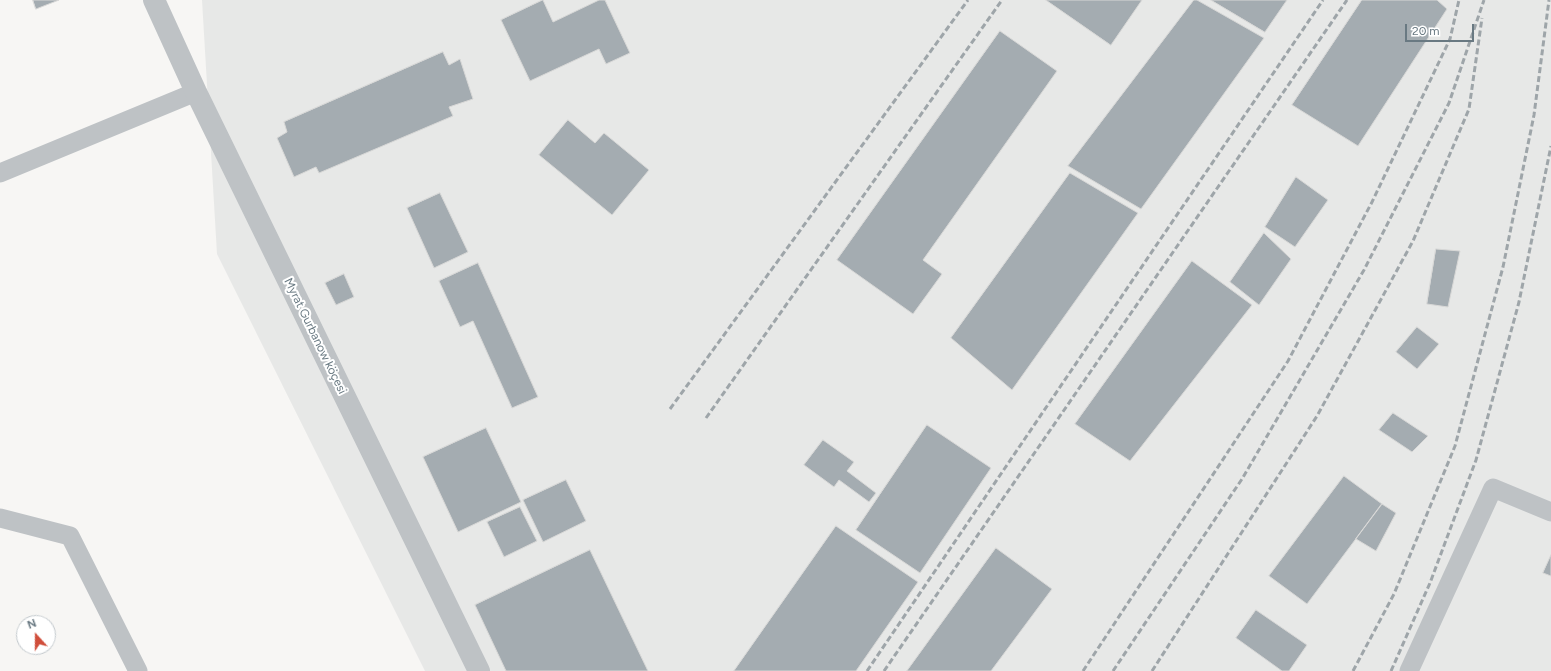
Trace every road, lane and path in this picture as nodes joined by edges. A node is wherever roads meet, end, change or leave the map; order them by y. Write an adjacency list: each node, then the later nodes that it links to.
1 (154, 0): 2 (street, Myrat Gurbanow köçesi)
2 (196, 92): 3 (street); 7 (street, Myrat Gurbanow köçesi)
3 (0, 173)
4 (1551, 512): 8 (street)
5 (0, 518): 6 (street)
6 (138, 671)
7 (478, 671)
8 (1409, 671)

